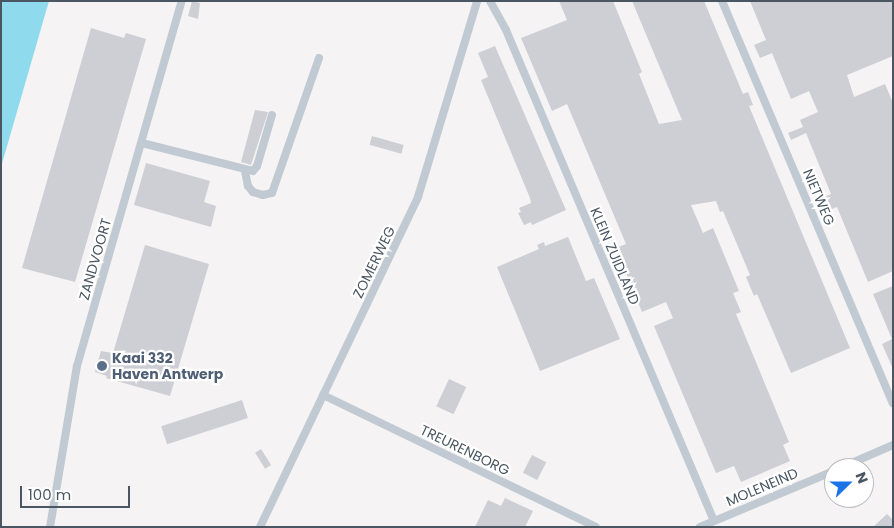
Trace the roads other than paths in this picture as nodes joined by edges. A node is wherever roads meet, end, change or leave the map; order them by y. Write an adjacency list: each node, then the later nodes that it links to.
1 (182, 1): 7 (street, ZANDVOORT)
2 (477, 1): 9 (street, ZOMERWEG)
3 (490, 1): 14 (street, KLEIN ZUIDLAND)
4 (722, 1): 10 (street, NIETWEG)
5 (319, 58): 8 (street)
6 (272, 114): 8 (street)
7 (142, 144): 8 (street); 16 (street, ZANDVOORT)
8 (245, 171)
9 (323, 395): 15 (street, ZOMERWEG); 17 (street, TREURENBORG)
10 (893, 404)
11 (893, 445): 12 (street)
12 (863, 458)
13 (824, 474): 14 (street, MOLENEIND)
14 (714, 521): 18 (street, MOLENEIND)
15 (261, 524)
16 (50, 527)
17 (596, 527)
18 (700, 527)

